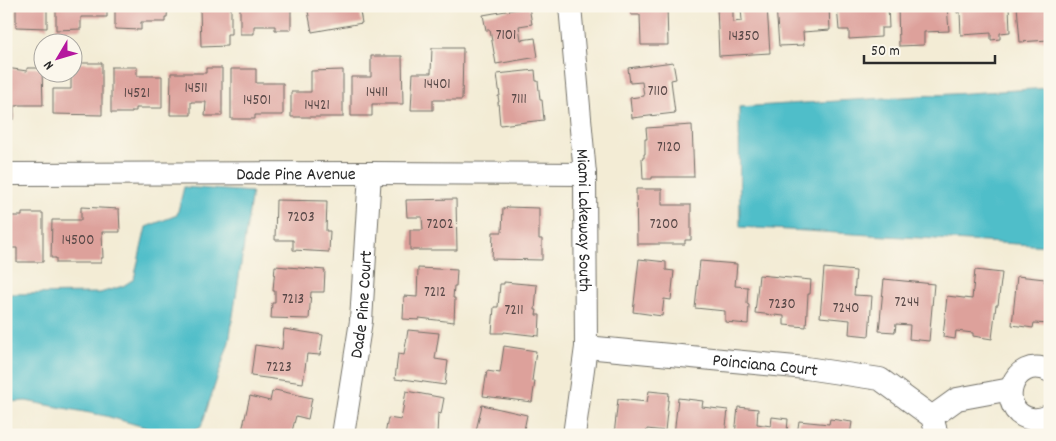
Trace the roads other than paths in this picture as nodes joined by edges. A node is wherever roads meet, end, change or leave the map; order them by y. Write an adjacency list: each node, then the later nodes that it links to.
1 (570, 6): 4 (street, Miami Lakeway South)
2 (370, 173): 3 (street, Dade Pine Avenue); 4 (street, Dade Pine Avenue); 10 (street, Dade Pine Court)
3 (6, 174)
4 (585, 174): 5 (street, Miami Lakeway South)
5 (586, 348): 9 (street, Poinciana Court); 11 (street, Miami Lakeway South)
6 (1050, 371): 7 (street)
7 (1011, 389): 8 (street); 9 (street, Poinciana Court)
8 (1050, 416)
9 (935, 426)
10 (343, 435)
11 (574, 435)

